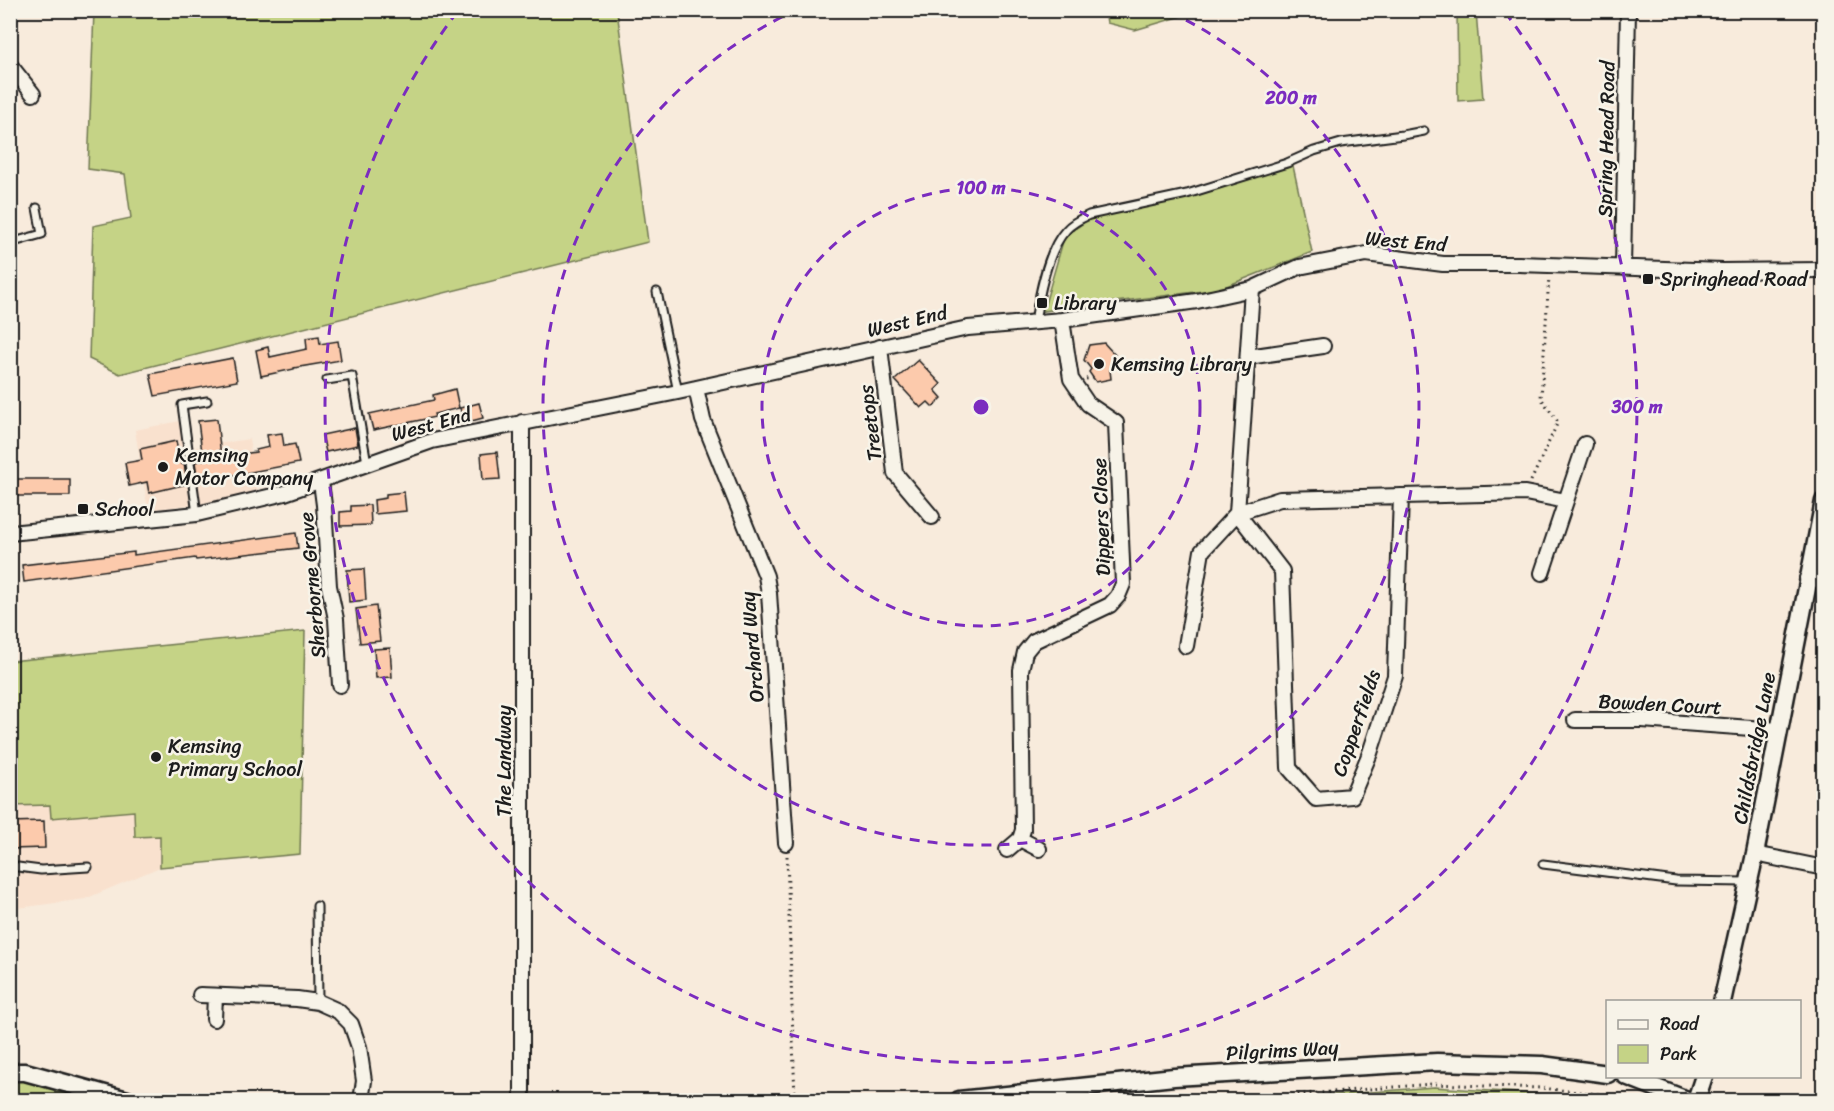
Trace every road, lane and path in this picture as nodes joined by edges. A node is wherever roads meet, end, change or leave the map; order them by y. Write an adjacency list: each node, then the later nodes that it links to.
1 (1628, 10): 8 (street, Spring Head Road)
2 (10, 65): 3 (street)
3 (33, 94)
4 (1424, 131): 13 (lane)
5 (37, 208): 6 (lane)
6 (10, 243)
7 (1550, 265): 8 (street, West End); 10 (street, West End); 25 (path)
8 (1623, 268): 9 (street, West End)
9 (1824, 270)
10 (1252, 289): 12 (street, West End); 16 (street)
11 (657, 292): 19 (lane)
12 (1062, 320): 13 (street, West End); 39 (street, Dippers Close)
13 (1035, 322): 15 (street, West End)
14 (1323, 346): 16 (street)
15 (880, 347): 18 (street, West End); 31 (street, Treetops)
16 (1248, 357): 29 (street)
17 (327, 380): 23 (lane)
18 (696, 388): 19 (street, West End); 40 (street, Orchard Way)
19 (678, 392): 21 (street, West End)
20 (207, 401): 30 (lane)
21 (522, 422): 23 (street, West End); 62 (street, The Landway)
22 (1585, 444): 27 (street)
23 (368, 463): 24 (street, West End)
24 (321, 482): 30 (street, West End); 36 (street, Sherborne Grove)
25 (1526, 494): 26 (street); 27 (street)
26 (1401, 496): 29 (street); 29 (street, Copperfields)
27 (1566, 501): 33 (street)
28 (1824, 501): 34 (street, Childsbridge Lane)
29 (1238, 513): 35 (street)
30 (197, 514): 32 (street, West End)
31 (932, 517)
32 (10, 533)
33 (1542, 573)
34 (1815, 580): 38 (street, Childsbridge Lane)
35 (1186, 646)
36 (340, 685)
37 (1575, 720): 38 (street, Bowden Court)
38 (1779, 730): 43 (street, Childsbridge Lane)
39 (1020, 839): 41 (street); 42 (street)
40 (786, 843): 63 (path)
41 (1039, 849)
42 (1006, 850)
43 (1755, 854): 47 (street); 48 (street, Childsbridge Lane)
44 (1543, 864): 48 (lane)
45 (10, 866): 46 (lane)
46 (88, 867)
47 (1824, 868)
48 (1748, 882): 52 (street, Childsbridge Lane)
49 (317, 906): 53 (lane)
50 (200, 996): 51 (street)
51 (215, 996): 53 (street); 54 (street)
52 (1722, 1000)
53 (318, 1002): 61 (street)
54 (213, 1019)
55 (10, 1072): 60 (street)
56 (1606, 1074): 64 (street, Pilgrims Way)
57 (1629, 1078): 67 (street)
58 (1704, 1078): 68 (street)
59 (1617, 1098): 65 (path); 66 (path)
60 (127, 1101)
61 (361, 1101)
62 (522, 1101)
63 (795, 1101)
64 (958, 1101)
65 (1232, 1101)
66 (1627, 1101)
67 (1687, 1101)
68 (1696, 1101)

